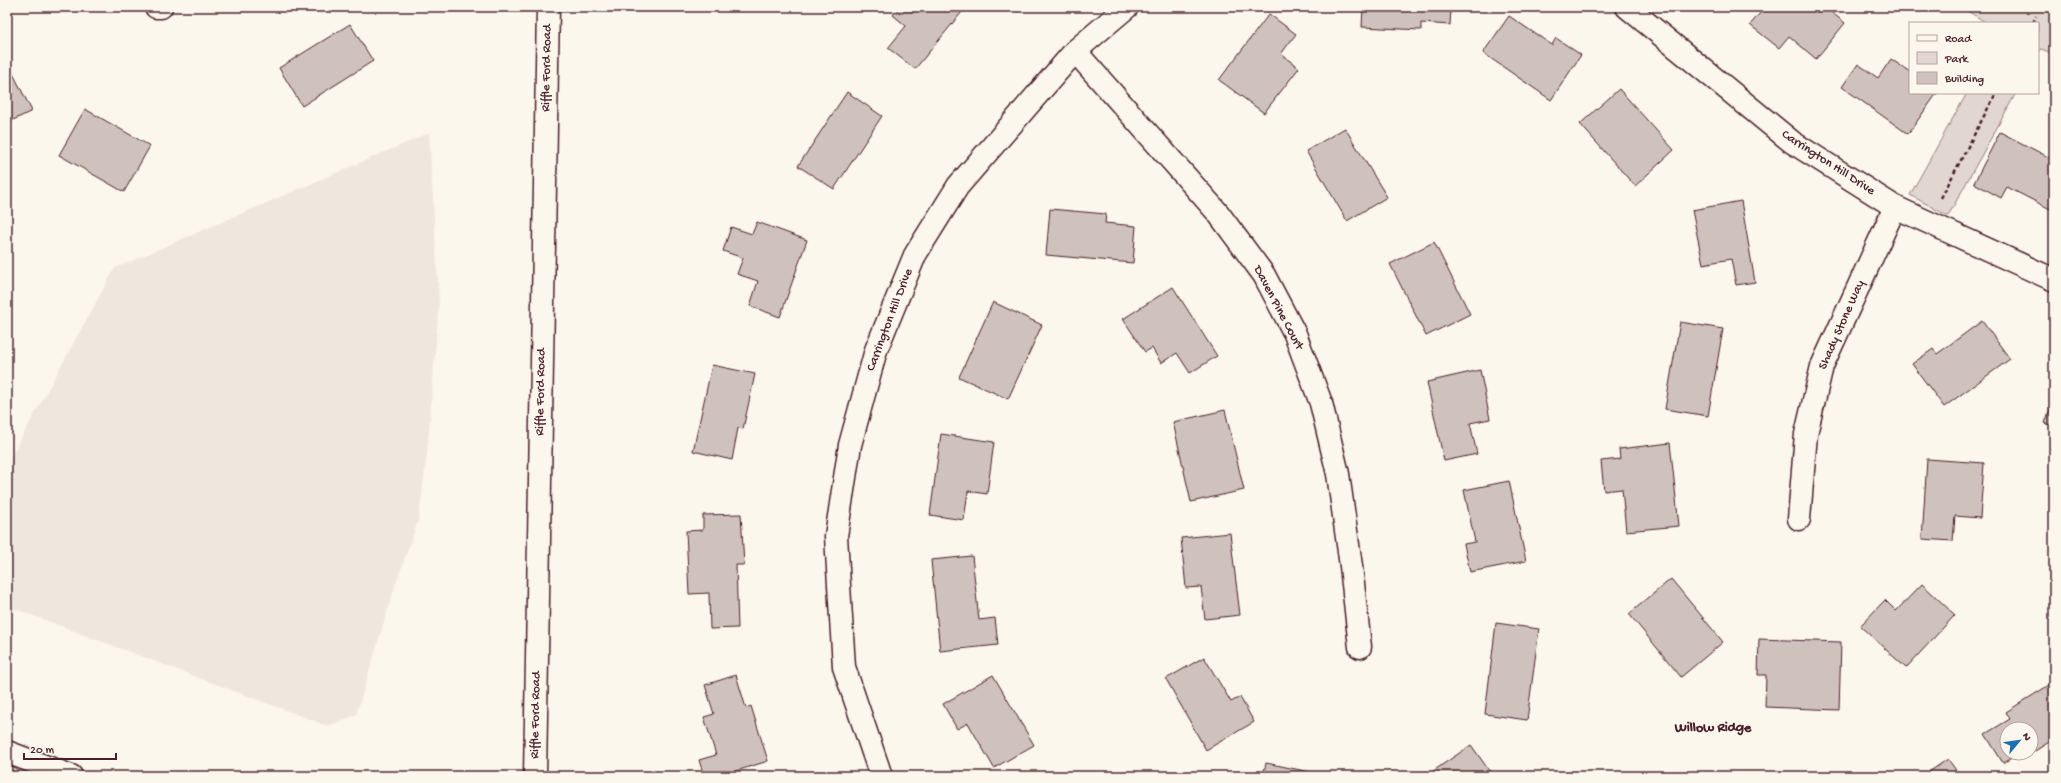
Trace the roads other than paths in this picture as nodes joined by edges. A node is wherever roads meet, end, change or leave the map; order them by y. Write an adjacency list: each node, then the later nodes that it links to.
1 (548, 7): 11 (street, Riffle Ford Road)
2 (1127, 7): 4 (street, Carrington Hill Drive)
3 (1627, 7): 5 (street, Carrington Hill Drive)
4 (1075, 51): 8 (street, Daven Pine Court); 12 (street, Carrington Hill Drive)
5 (1895, 207): 6 (street, Carrington Hill Drive); 7 (street, Shady Stone Way)
6 (2054, 280)
7 (1799, 519)
8 (1360, 647)
9 (7, 752): 10 (street)
10 (71, 776)
11 (534, 776)
12 (881, 776)

